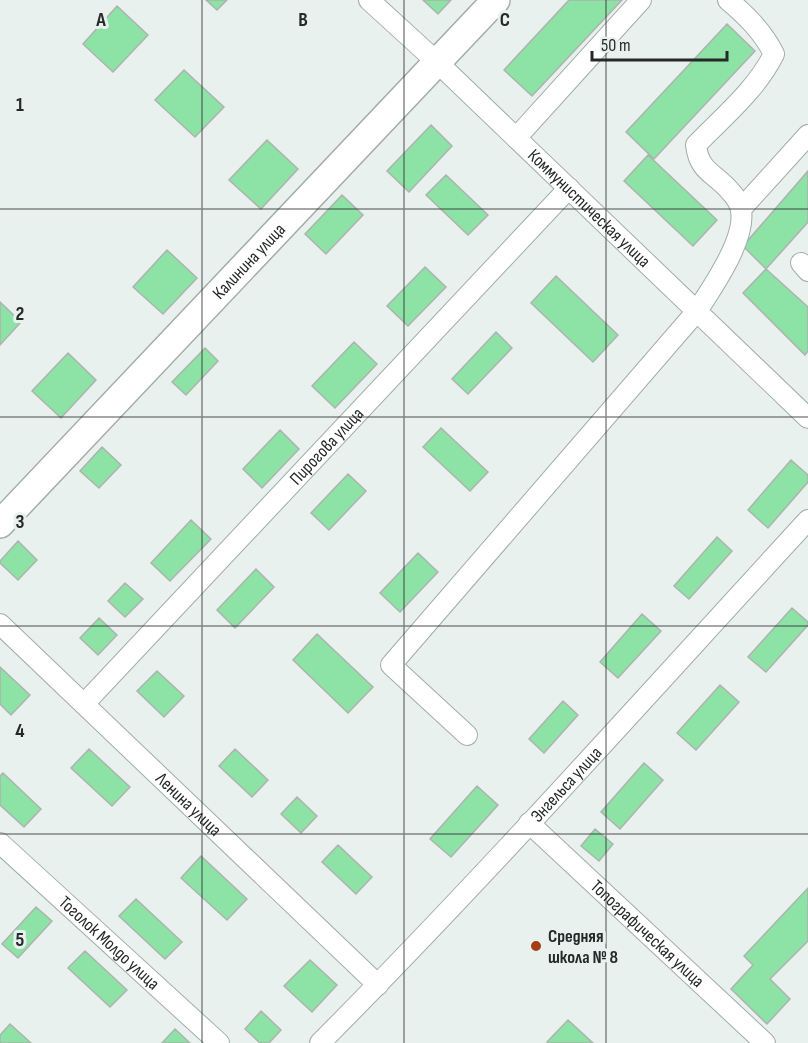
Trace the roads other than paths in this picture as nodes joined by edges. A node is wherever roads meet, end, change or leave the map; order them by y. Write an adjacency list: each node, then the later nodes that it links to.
1 (369, 0): 5 (street, Коммунистическая улица)
2 (496, 0): 5 (street, Калинина улица)
3 (640, 0): 7 (street)
4 (728, 0): 9 (street)
5 (438, 63): 7 (street, Коммунистическая улица); 13 (street, Калинина улица)
6 (808, 135): 9 (street)
7 (516, 138): 8 (street, Коммунистическая улица)
8 (568, 188): 10 (street, Коммунистическая улица); 15 (street, Пирогова улица)
9 (741, 208): 10 (street)
10 (697, 311): 11 (street, Коммунистическая улица); 16 (street)
11 (808, 418)
12 (808, 520): 17 (street, Энгельса улица)
13 (0, 524)
14 (0, 624): 15 (street, Ленина улица)
15 (84, 704): 19 (street, Ленина улица)
16 (467, 735)
17 (529, 823): 19 (street, Энгельса улица); 22 (street, Топографическая улица)
18 (0, 843): 20 (street, Тоголок Молдо улица)
19 (378, 985): 21 (street, Энгельса улица)
20 (219, 1043)
21 (320, 1043)
22 (765, 1043)

